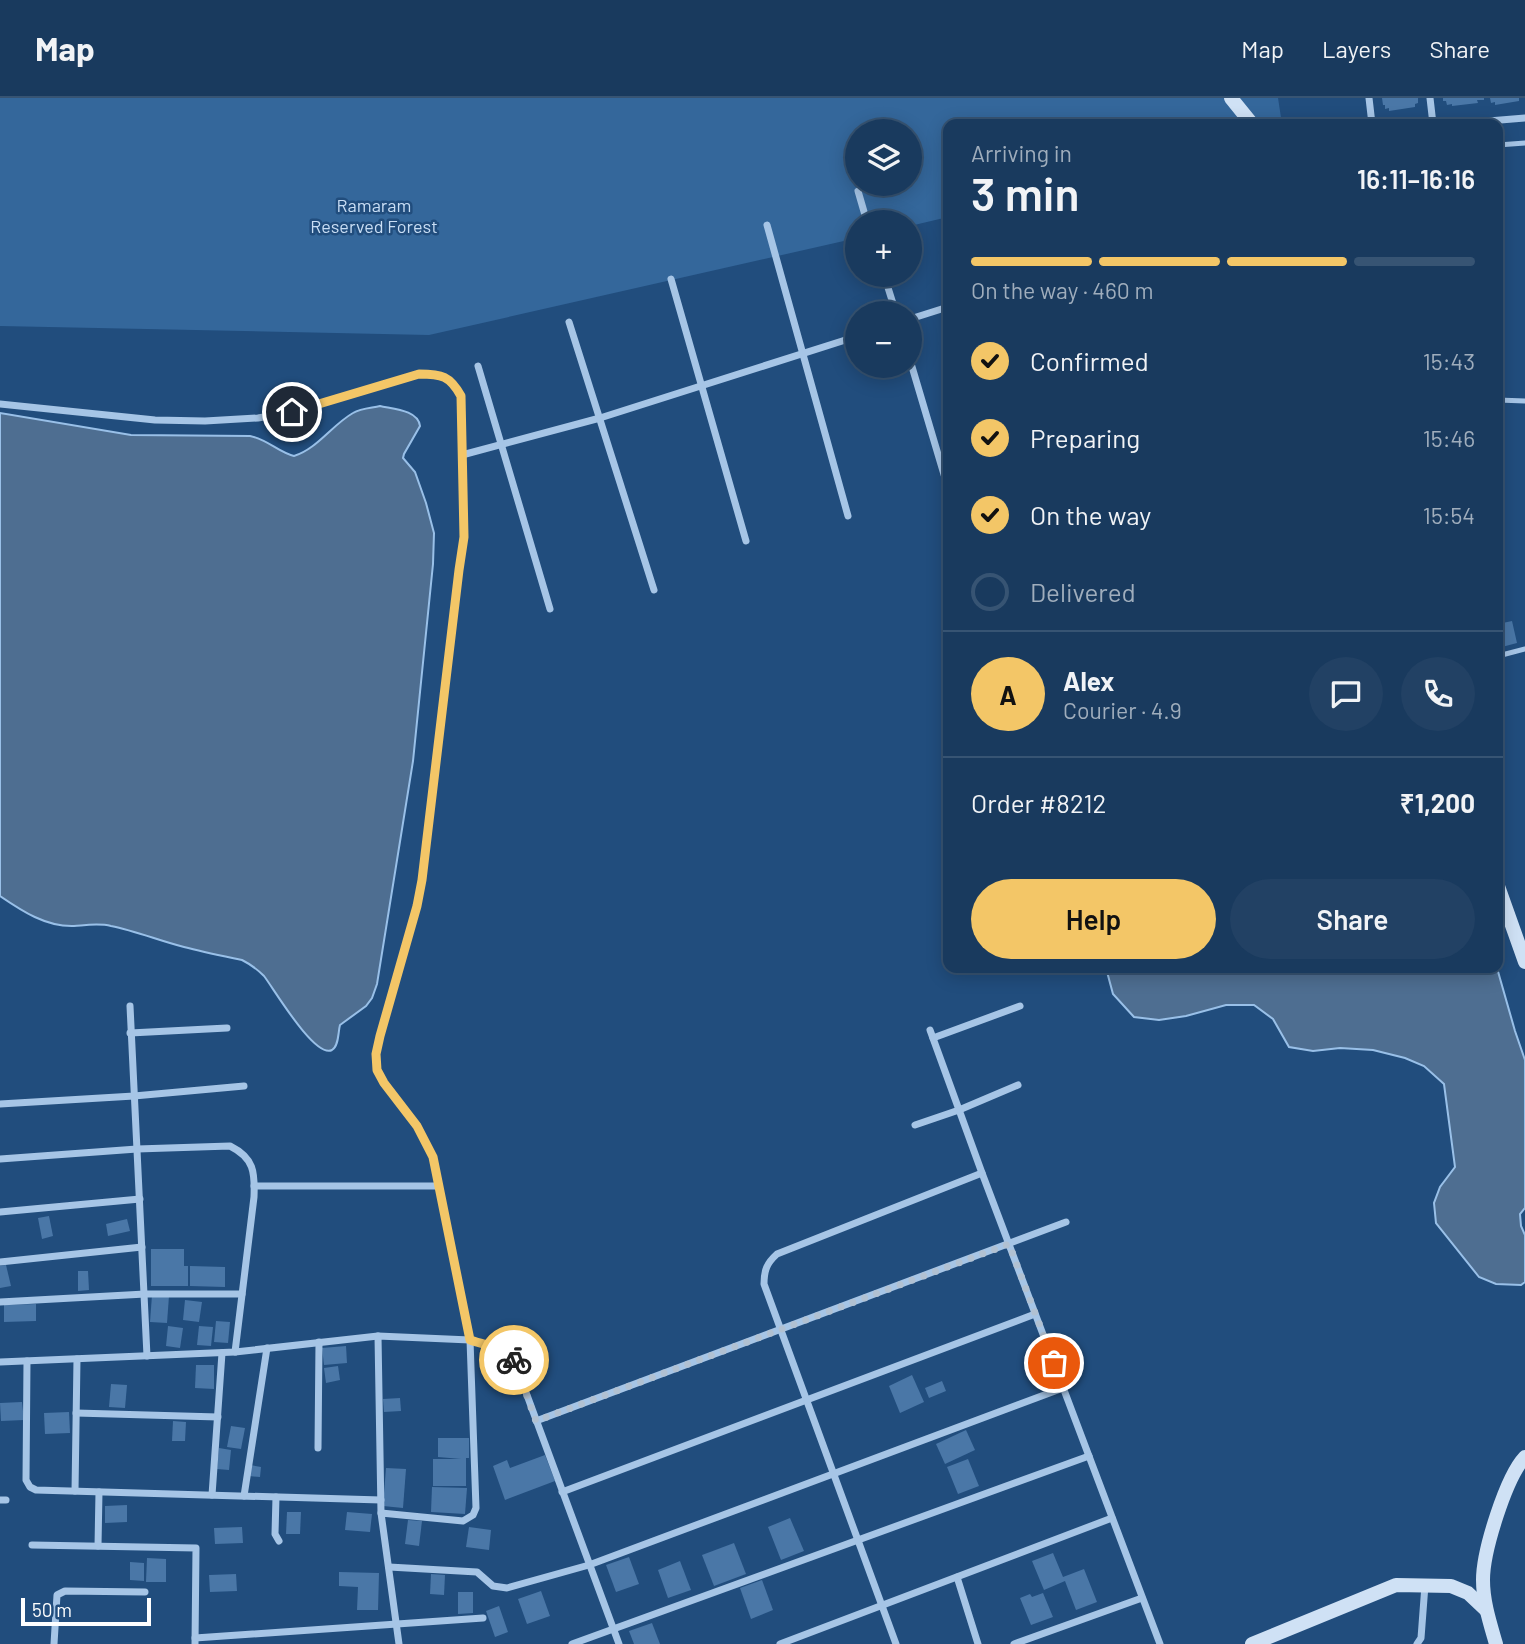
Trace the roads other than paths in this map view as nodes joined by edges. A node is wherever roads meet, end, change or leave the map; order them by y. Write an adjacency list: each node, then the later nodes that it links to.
1 (1231, 98): 5 (main road)
2 (1369, 98): 6 (street)
3 (1430, 98): 7 (street)
4 (1525, 118): 8 (street)
5 (1248, 119)
6 (1371, 119)
7 (1432, 119)
8 (1503, 120)
9 (1525, 143): 10 (lane)
10 (1503, 145)
11 (767, 225): 17 (street)
12 (671, 279): 20 (street)
13 (943, 309): 14 (street)
14 (922, 315)
15 (569, 322): 24 (street)
16 (845, 340): 17 (street)
17 (803, 353): 20 (street); 28 (street)
18 (478, 366): 25 (street)
19 (915, 378): 27 (street)
20 (701, 386): 24 (street); 29 (street)
21 (1503, 400): 22 (lane)
22 (1525, 401)
23 (0, 404): 26 (street)
24 (600, 418): 25 (street); 30 (street)
25 (501, 444): 26 (street); 31 (street)
26 (462, 455): 52 (street)
27 (943, 471)
28 (848, 516)
29 (746, 541)
30 (654, 590)
31 (550, 609)
32 (1525, 649): 33 (lane)
33 (1503, 655)
34 (1503, 900): 35 (main road)
35 (1525, 962)
36 (130, 1006): 40 (street)
37 (1020, 1006): 41 (street)
38 (227, 1028): 40 (street)
39 (930, 1030): 41 (street)
40 (130, 1033): 44 (street)
41 (933, 1038): 46 (street)
42 (1018, 1085): 46 (street)
43 (244, 1086): 44 (street)
44 (134, 1096): 45 (street); 48 (street)
45 (0, 1104)
46 (959, 1110): 47 (street); 50 (street)
47 (915, 1125)
48 (137, 1149): 49 (street); 51 (street); 53 (street)
49 (0, 1159)
50 (982, 1173): 56 (street); 63 (street)
51 (254, 1186): 52 (street); 60 (street)
52 (439, 1186): 65 (street)
53 (140, 1199): 54 (street); 57 (street)
54 (0, 1212)
55 (1066, 1222): 56 (street)
56 (1009, 1244): 62 (street); 63 (street)
57 (142, 1247): 58 (street); 59 (street)
58 (0, 1262)
59 (145, 1294): 60 (street); 61 (street); 70 (street)
60 (242, 1294): 69 (street)
61 (0, 1302)
62 (1035, 1314): 74 (street); 75 (street)
63 (780, 1329): 75 (street); 78 (street)
64 (378, 1336): 65 (street); 66 (street); 89 (street)
65 (470, 1340): 78 (street); 90 (street)
66 (319, 1342): 67 (street); 79 (street)
67 (267, 1349): 69 (street); 87 (street)
68 (222, 1353): 69 (street); 70 (street); 77 (street)
69 (236, 1353)
70 (147, 1356): 71 (street)
71 (77, 1359): 72 (street); 76 (street)
72 (27, 1361): 73 (street); 83 (street)
73 (0, 1362)
74 (1063, 1388): 80 (street); 82 (street)
75 (806, 1400): 82 (street); 85 (street)
76 (76, 1413): 77 (street); 83 (street)
77 (218, 1417): 86 (street)
78 (536, 1421): 85 (street)
79 (318, 1448)
80 (1088, 1456): 91 (street); 93 (street)
81 (1525, 1457): 103 (main road)
82 (833, 1474): 93 (street); 96 (street)
83 (75, 1491): 84 (street)
84 (99, 1492): 86 (street); 95 (street)
85 (562, 1492): 96 (street)
86 (212, 1495): 87 (street)
87 (244, 1496): 88 (street)
88 (276, 1497): 89 (street); 92 (street)
89 (381, 1500): 90 (street)
90 (381, 1513): 97 (street)
91 (1112, 1518): 98 (street); 101 (street)
92 (279, 1541)
93 (858, 1541): 102 (street); 106 (street)
94 (32, 1545): 95 (street)
95 (98, 1546): 107 (street)
96 (589, 1564): 97 (street); 106 (street)
97 (389, 1567): 105 (street)
98 (957, 1577): 102 (street); 114 (street)
99 (1425, 1584): 103 (main road); 117 (main road); 118 (street)
100 (145, 1592): 108 (street)
101 (1142, 1598): 115 (street); 116 (street)
102 (882, 1606): 112 (street); 113 (street)
103 (1486, 1610): 119 (main road)
104 (483, 1618): 105 (street)
105 (396, 1624): 107 (street); 109 (street)
106 (613, 1630): 110 (street); 111 (street)
107 (195, 1641)
108 (54, 1644)
109 (399, 1644)
110 (572, 1644)
111 (619, 1644)
112 (780, 1644)
113 (896, 1644)
114 (978, 1644)
115 (1014, 1644)
116 (1160, 1644)
117 (1252, 1644)
118 (1417, 1644)
119 (1496, 1644)

